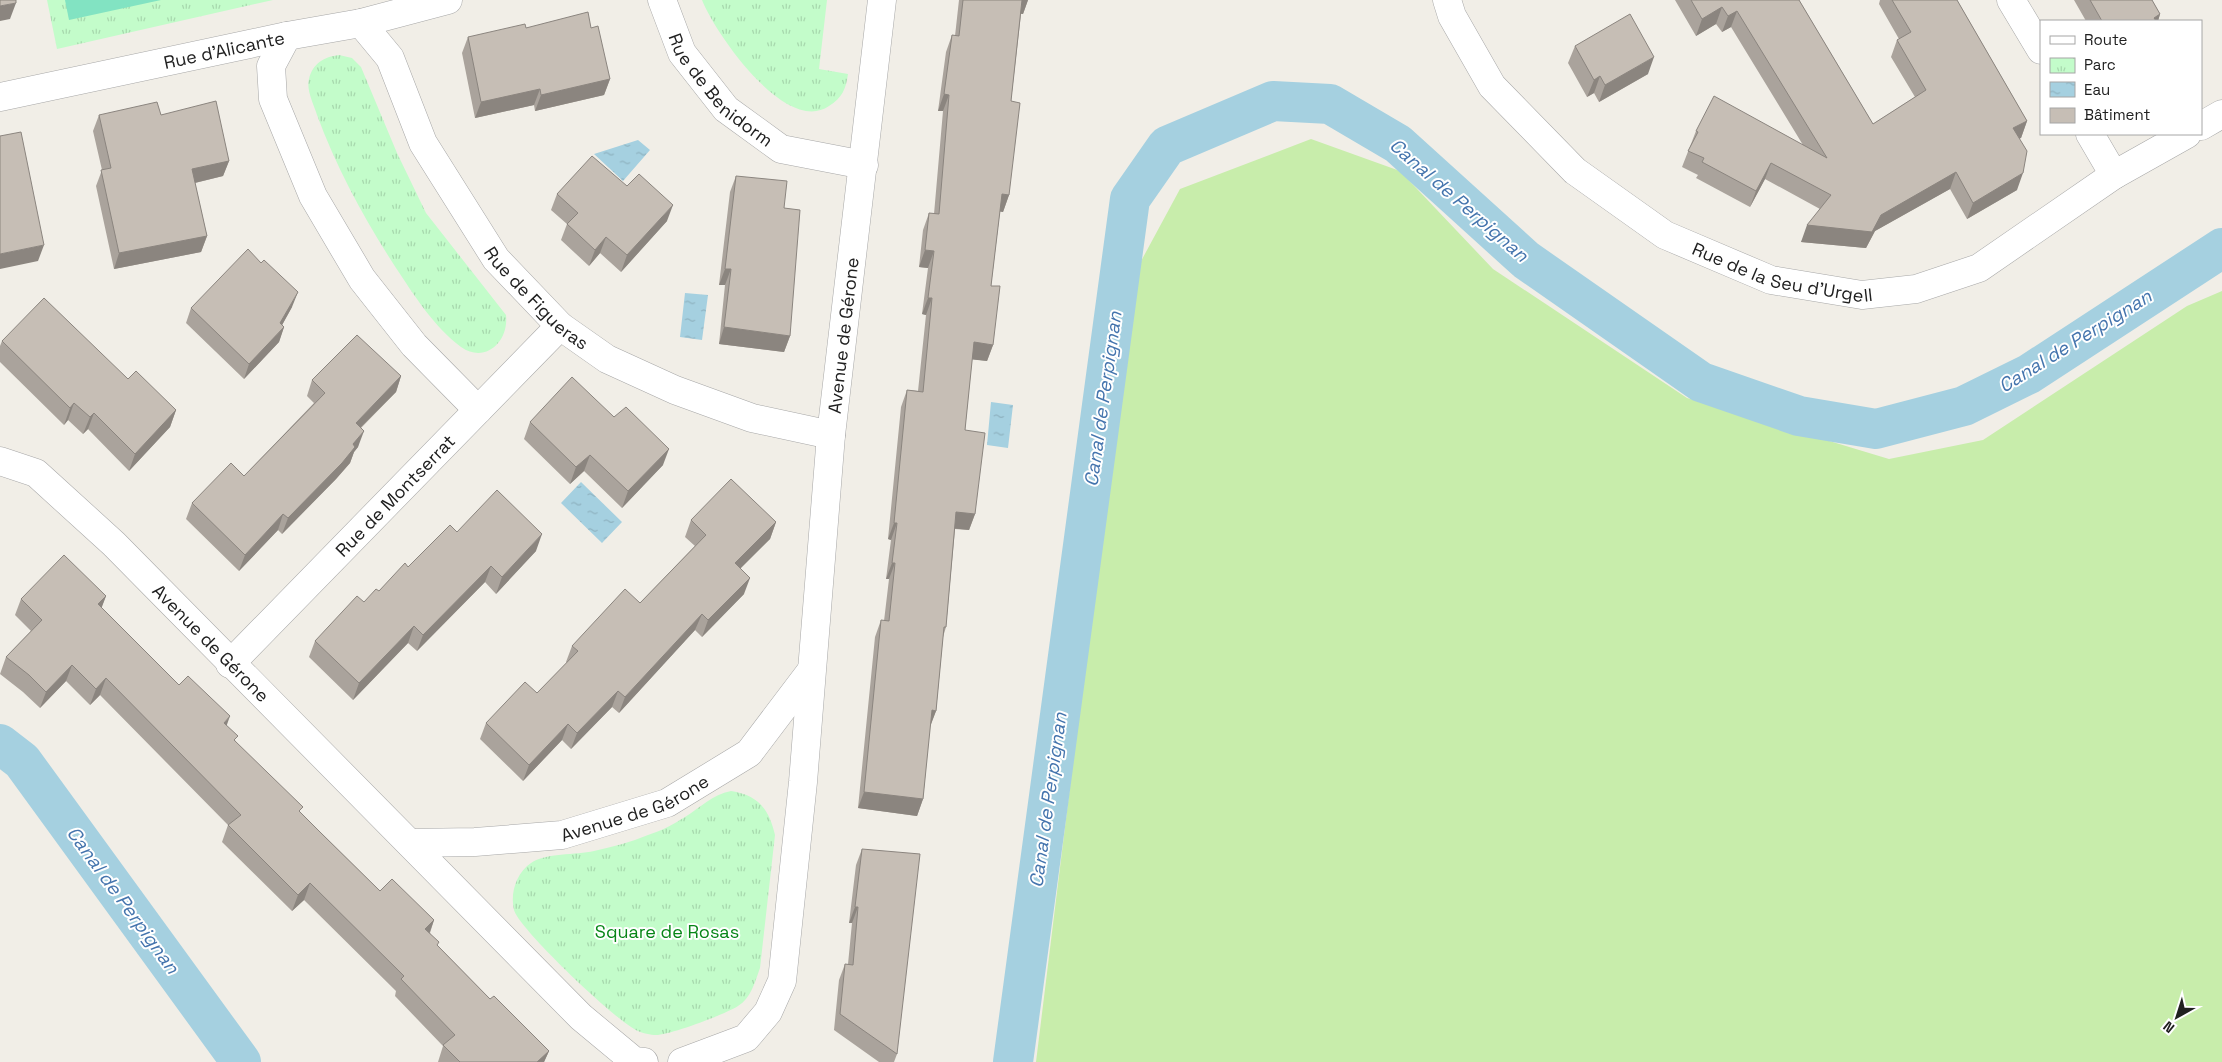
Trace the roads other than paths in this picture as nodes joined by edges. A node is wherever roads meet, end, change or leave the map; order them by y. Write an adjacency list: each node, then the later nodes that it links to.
1 (448, 0): 6 (street, Rue d'Alicante)
2 (662, 0): 14 (street, Rue de Benidorm)
3 (882, 0): 14 (street, Avenue de Gérone)
4 (1447, 0): 15 (street, Rue de la Seu d'Urgell)
5 (2011, 0): 8 (street)
6 (361, 23): 7 (street, Rue d'Alicante); 16 (street, Rue de Figueras)
7 (288, 36): 9 (street, Rue d'Alicante); 17 (street)
8 (2040, 48)
9 (0, 97)
10 (2222, 114): 11 (street)
11 (2202, 125)
12 (2091, 135): 15 (street)
13 (2185, 135): 15 (street, Rue de la Seu d'Urgell)
14 (864, 165): 18 (street, Avenue de Gérone)
15 (2114, 175)
16 (560, 326): 17 (street, Rue de Montserrat); 18 (street, Rue de Figueras)
17 (478, 410): 20 (street, Rue de Montserrat)
18 (831, 435): 21 (street, Avenue de Gérone)
19 (0, 460): 20 (street, Avenue de Gérone)
20 (230, 664): 22 (street, Avenue de Gérone)
21 (811, 671): 22 (street, Avenue de Gérone); 24 (street, Avenue de Gérone)
22 (410, 844): 23 (street, Avenue de Gérone)
23 (644, 1062)
24 (682, 1062)

